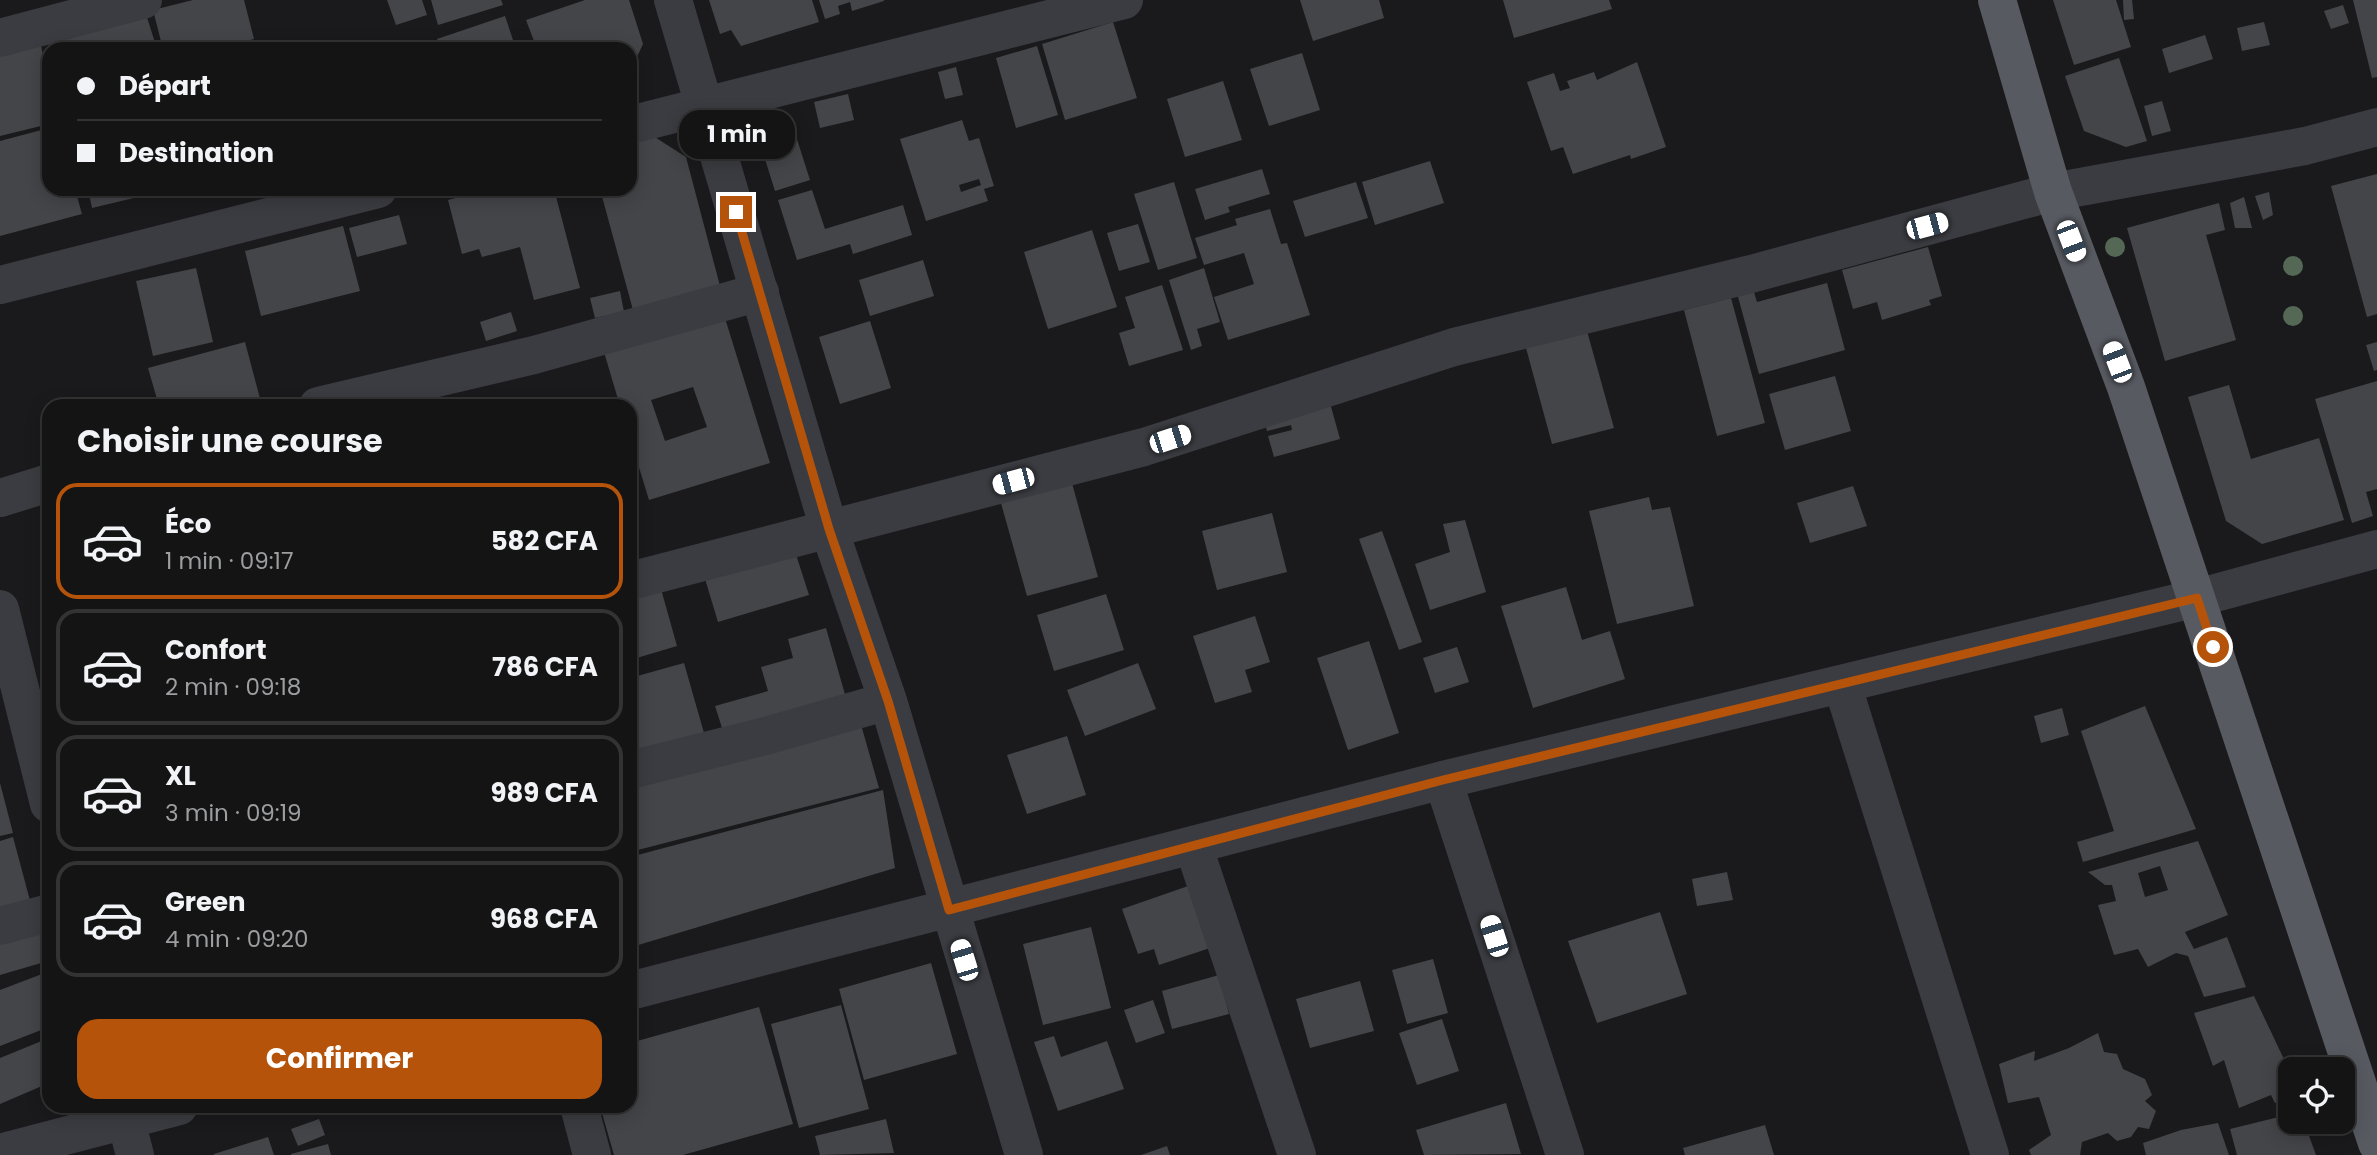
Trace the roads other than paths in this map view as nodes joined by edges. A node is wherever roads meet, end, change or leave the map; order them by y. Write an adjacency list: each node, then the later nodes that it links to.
1 (143, 0): 5 (street)
2 (673, 0): 6 (street)
3 (1124, 0): 6 (street)
4 (1997, 0): 9 (main road)
5 (0, 38)
6 (705, 106): 7 (street); 12 (street)
7 (637, 123)
8 (2377, 127): 9 (street)
9 (2053, 192): 16 (street); 19 (main road)
10 (351, 196): 11 (street)
11 (0, 285)
12 (760, 292): 13 (street); 16 (street)
13 (348, 399)
14 (42, 485): 15 (street)
15 (0, 498)
16 (829, 529): 18 (street); 22 (street)
17 (2377, 549): 19 (street)
18 (637, 579)
19 (2197, 598): 21 (street); 35 (main road)
20 (0, 609): 23 (street)
21 (1842, 684): 26 (street); 41 (street)
22 (888, 701): 24 (street); 28 (street)
23 (26, 725): 25 (street)
24 (637, 768)
25 (42, 780)
26 (1443, 780): 27 (street); 40 (street)
27 (1193, 845): 28 (street); 39 (street)
28 (949, 910): 31 (street); 38 (street)
29 (42, 916): 30 (street)
30 (0, 926)
31 (637, 990)
32 (163, 1113): 34 (street)
33 (581, 1113): 37 (street)
34 (128, 1127): 36 (street)
35 (2377, 1143)
36 (0, 1153)
37 (592, 1155)
38 (1024, 1155)
39 (1297, 1155)
40 (1565, 1155)
41 (1990, 1155)

